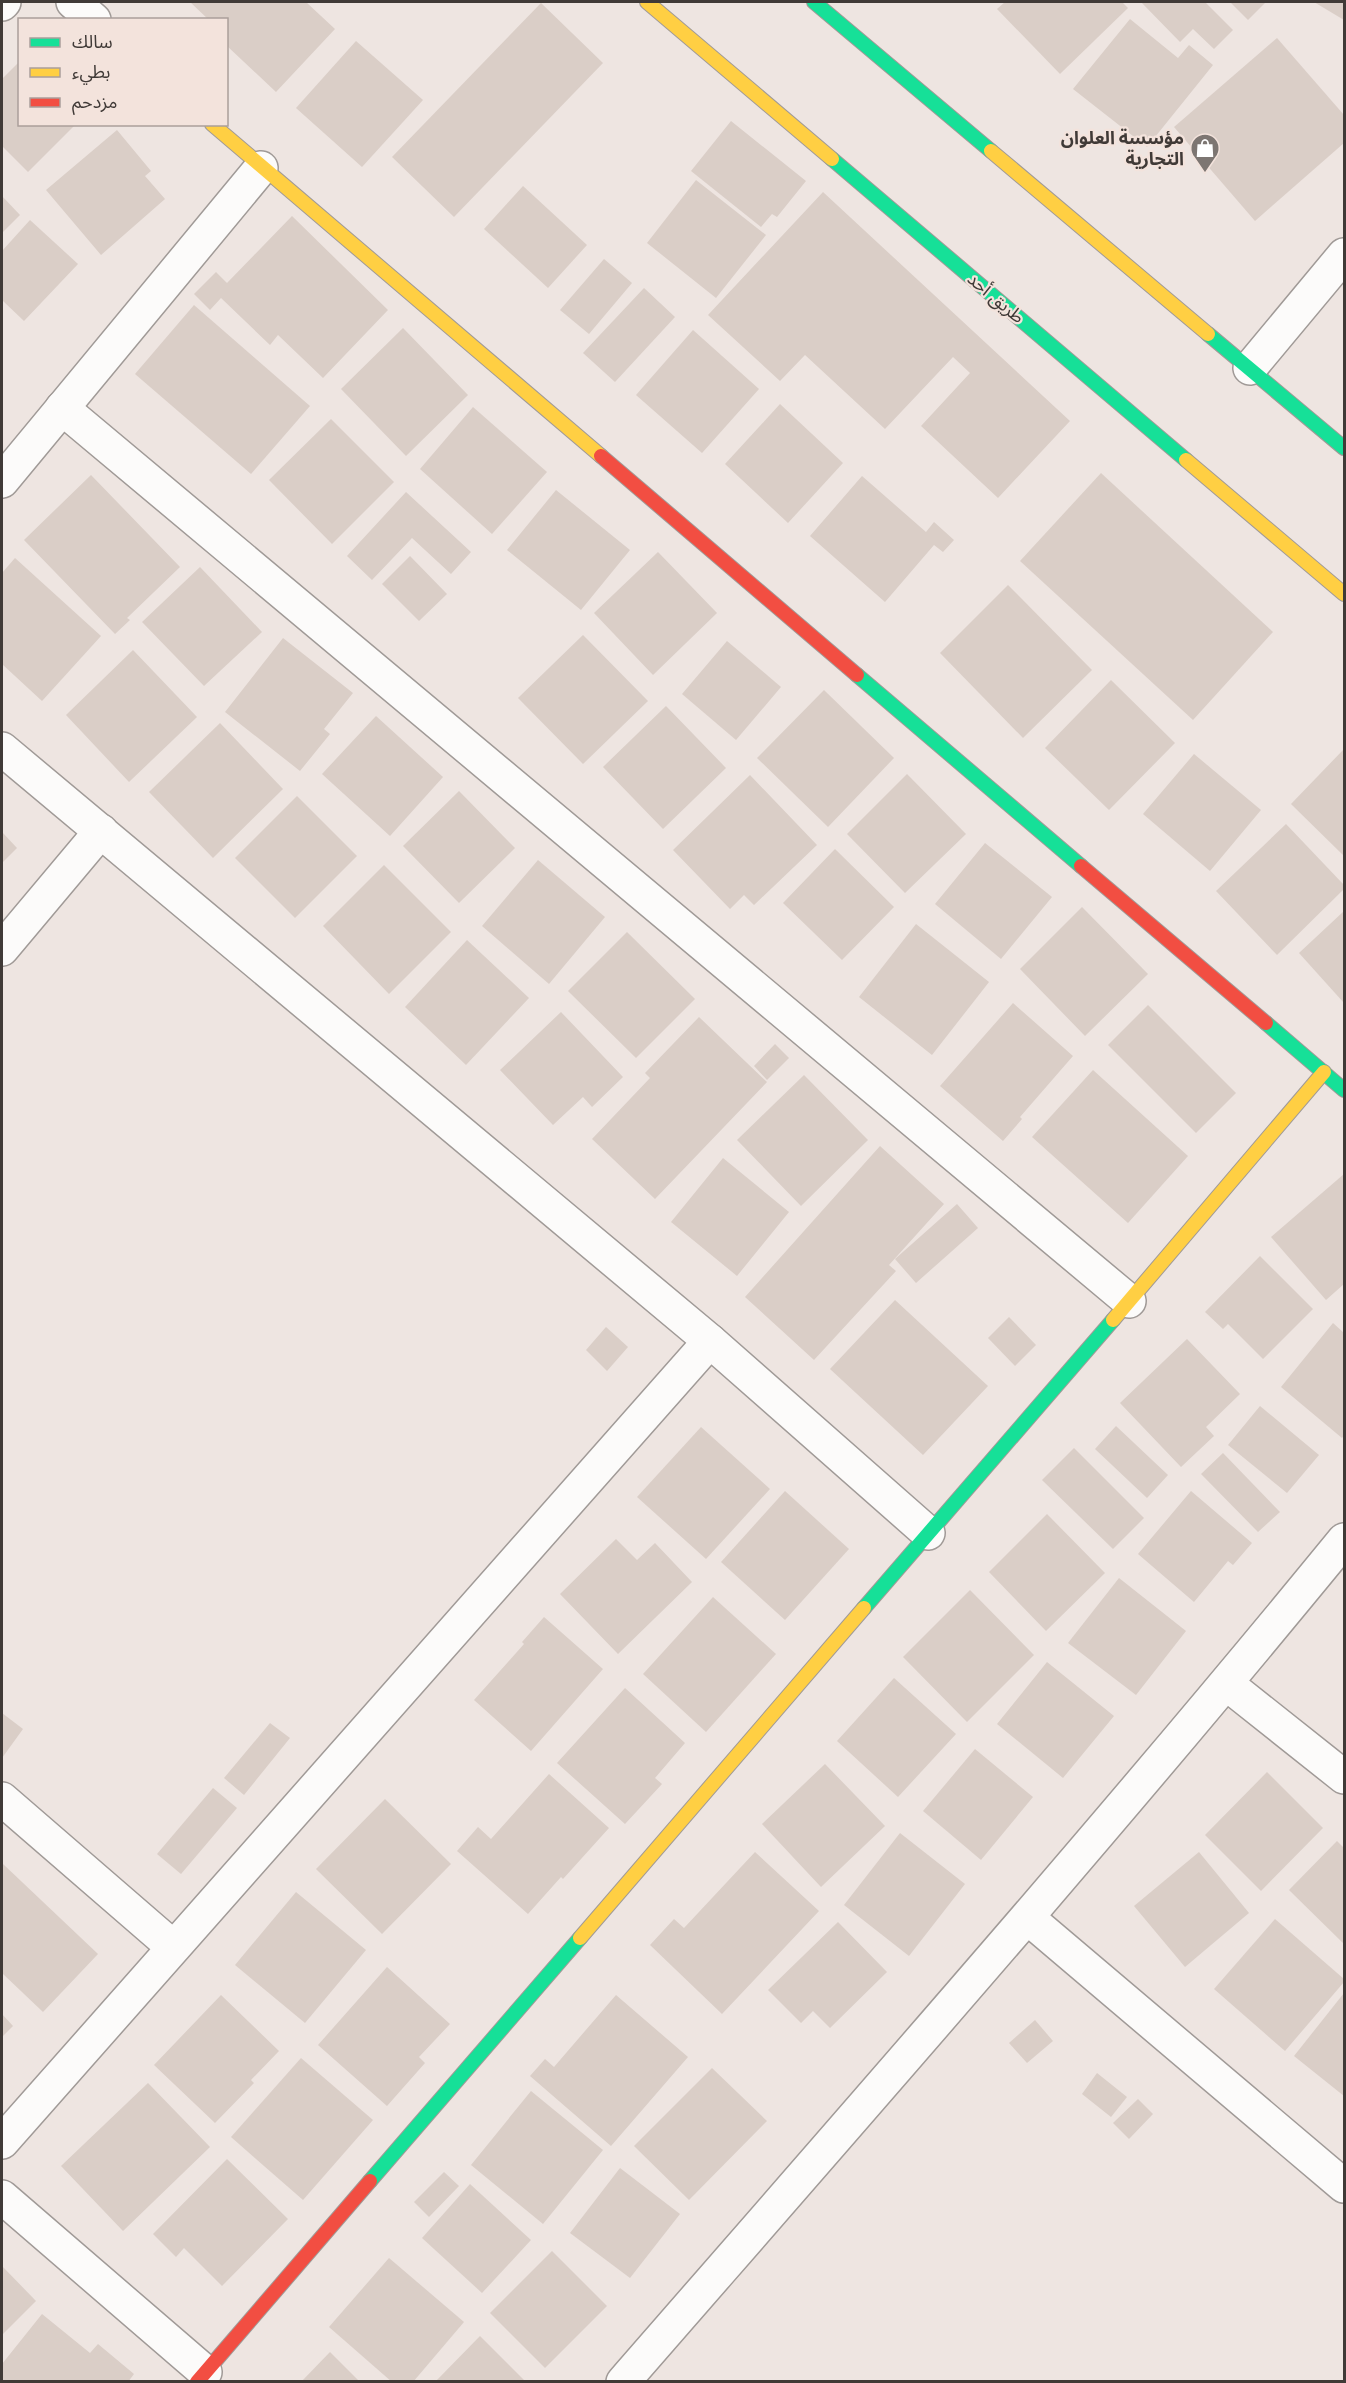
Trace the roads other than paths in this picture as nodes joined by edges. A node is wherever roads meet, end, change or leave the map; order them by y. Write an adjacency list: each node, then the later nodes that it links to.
1 (73, 2): 4 (street)
2 (647, 2): 12 (street, طريق أحد)
3 (814, 2): 8 (street)
4 (92, 18)
5 (214, 126): 6 (street)
6 (261, 168): 9 (street); 16 (street)
7 (1344, 255): 8 (street)
8 (1250, 368): 10 (street)
9 (62, 408): 11 (street); 18 (street)
10 (1344, 448)
11 (2, 481)
12 (1344, 594)
13 (2, 749): 14 (street)
14 (101, 831): 15 (street); 19 (street)
15 (2, 949)
16 (1324, 1072): 17 (street); 18 (street)
17 (1344, 1090)
18 (1129, 1301): 20 (street)
19 (710, 1341): 20 (street); 26 (street)
20 (928, 1533): 30 (street)
21 (1344, 1540): 22 (street)
22 (1227, 1684): 23 (street); 25 (street)
23 (1344, 1777)
24 (2, 1799): 26 (street)
25 (1029, 1918): 28 (street); 31 (street)
26 (173, 1947): 27 (street)
27 (2, 2142)
28 (1344, 2186)
29 (2, 2198): 30 (street)
30 (201, 2377)
31 (623, 2382)

